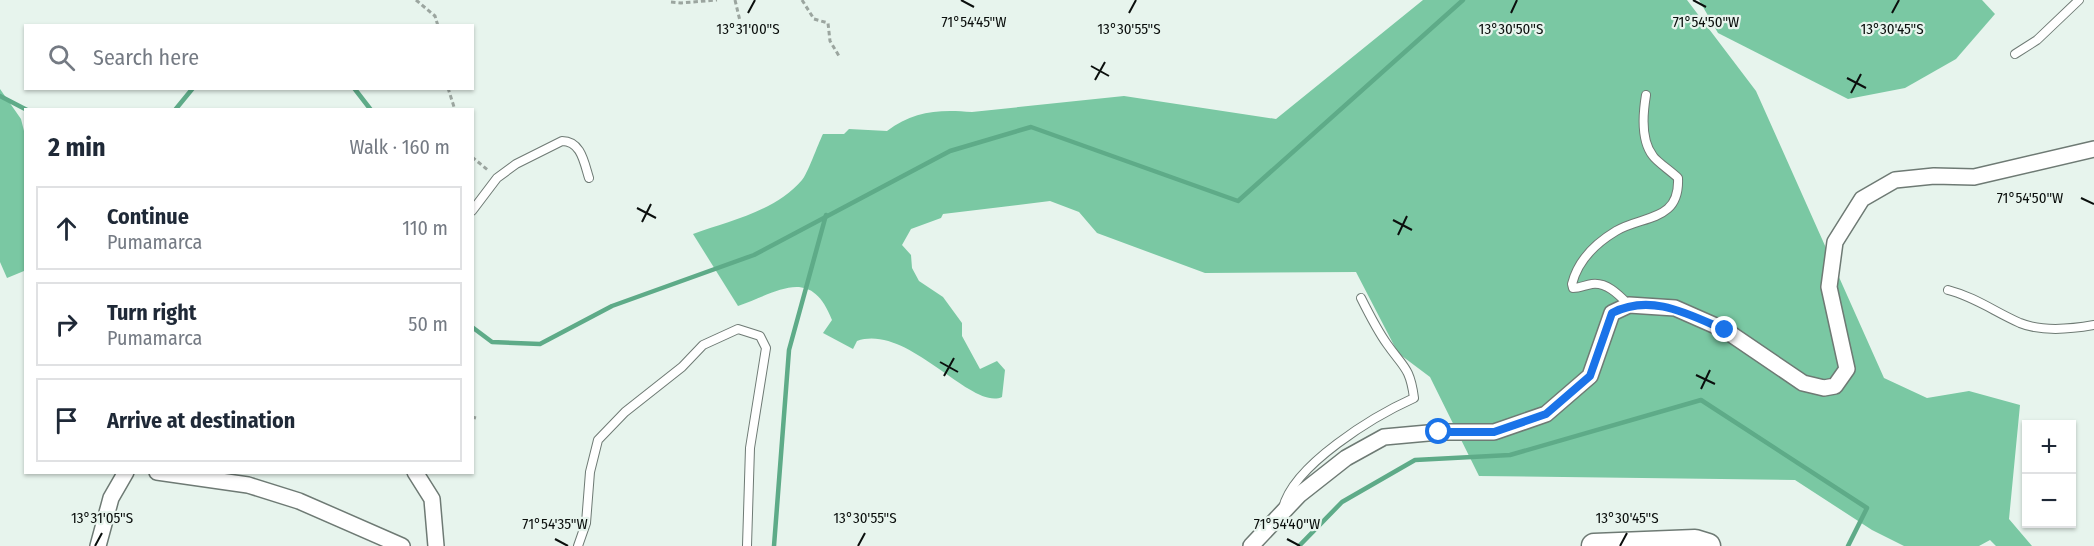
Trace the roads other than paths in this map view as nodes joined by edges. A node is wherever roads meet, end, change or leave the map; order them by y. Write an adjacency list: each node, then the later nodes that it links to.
1 (2079, 0): 2 (lane)
2 (2015, 54)
3 (1646, 95): 9 (lane)
4 (2094, 149): 9 (street)
5 (589, 178): 6 (lane)
6 (474, 210)
7 (1948, 290): 10 (lane)
8 (1361, 298): 14 (lane)
9 (1629, 305): 14 (street)
10 (2094, 325)
11 (125, 474): 15 (street)
12 (171, 474): 16 (street)
13 (417, 474): 17 (street)
14 (1282, 513): 20 (street)
15 (98, 546)
16 (402, 546)
17 (436, 546)
18 (578, 546): 19 (lane)
19 (747, 546)
20 (1251, 546)
21 (1594, 546): 22 (main road)
22 (1708, 546)

